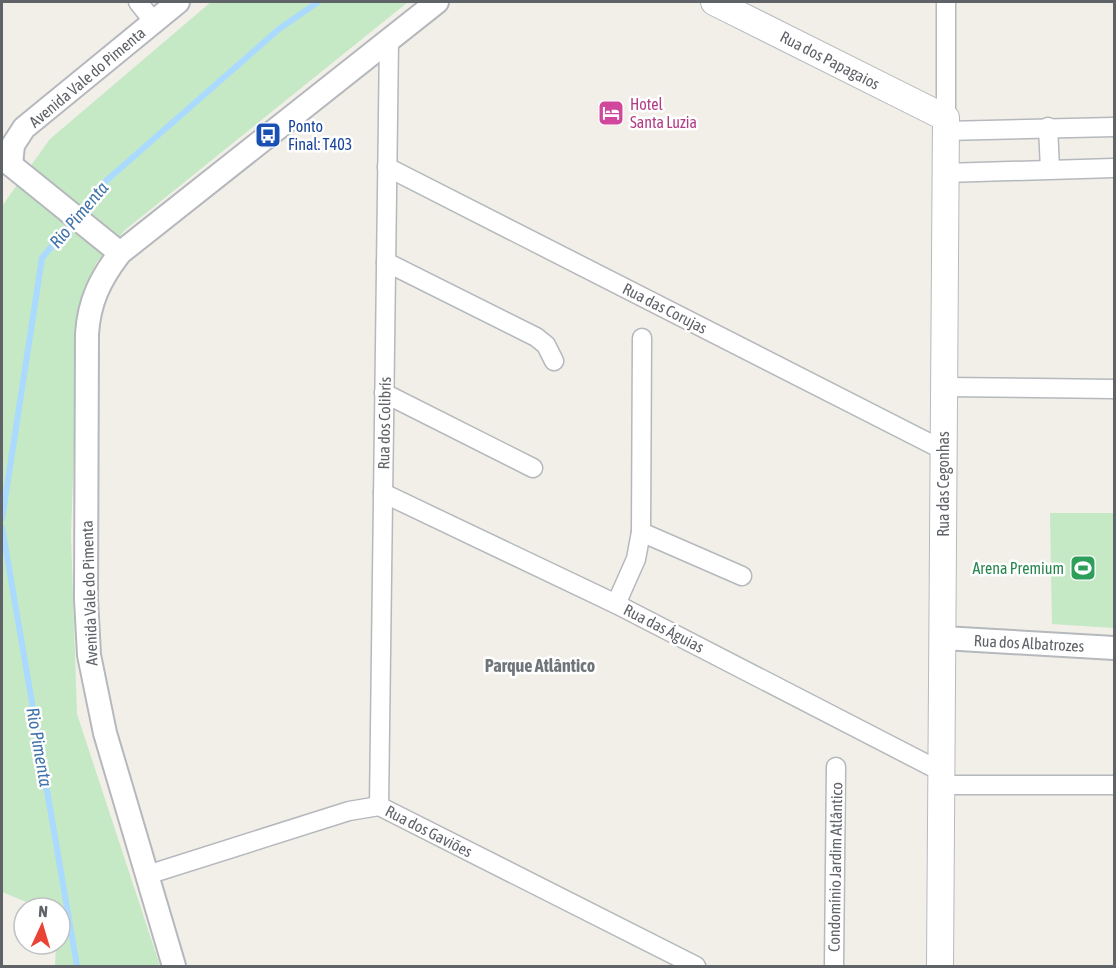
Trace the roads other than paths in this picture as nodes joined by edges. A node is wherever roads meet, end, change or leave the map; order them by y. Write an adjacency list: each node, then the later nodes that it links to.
1 (138, 2): 6 (street)
2 (177, 2): 6 (street, Avenida Vale do Pimenta)
3 (437, 2): 7 (street, Avenida Vale do Pimenta)
4 (714, 2): 8 (main road, Rua dos Papagaios)
5 (946, 2): 8 (street, Rua das Cegonhas)
6 (153, 21): 11 (street, Avenida Vale do Pimenta)
7 (389, 40): 12 (street, Rua dos Colibrís); 16 (street, Avenida Vale do Pimenta)
8 (946, 125): 10 (street); 15 (main road, Rua das Cegonhas)
9 (1114, 127): 10 (street)
10 (1048, 128): 14 (street)
11 (6, 165): 16 (street, Avenida Vale do Pimenta)
12 (387, 167): 17 (street, Rua dos Colibrís); 23 (street, Rua das Corujas)
13 (1114, 168): 14 (street)
14 (1050, 169): 15 (street)
15 (945, 173): 20 (main road, Rua das Cegonhas)
16 (120, 253): 35 (street, Avenida Vale do Pimenta)
17 (386, 262): 19 (street); 22 (street, Rua dos Colibrís)
18 (642, 338): 26 (street)
19 (554, 361)
20 (944, 387): 21 (street); 23 (main road, Rua das Cegonhas)
21 (1114, 388)
22 (384, 393): 24 (street); 25 (street, Rua dos Colibrís)
23 (944, 450): 29 (main road, Rua das Cegonhas)
24 (533, 468)
25 (382, 493): 28 (street, Rua das Águias); 34 (street, Rua dos Colibrís)
26 (641, 532): 27 (street); 28 (street)
27 (742, 576)
28 (616, 604): 32 (street, Rua das Águias)
29 (943, 638): 30 (street, Rua dos Albatrozes); 32 (main road, Rua das Cegonhas)
30 (1114, 648)
31 (836, 767): 38 (street, Condomínio Jardim Atlântico)
32 (942, 778): 33 (street); 39 (main road, Rua das Cegonhas)
33 (1114, 785)
34 (379, 806): 35 (street, Rua dos Gaviões); 37 (street, Rua dos Gaviões)
35 (147, 874): 36 (street, Avenida Vale do Pimenta)
36 (174, 966)
37 (696, 966)
38 (834, 966)
39 (940, 966)

